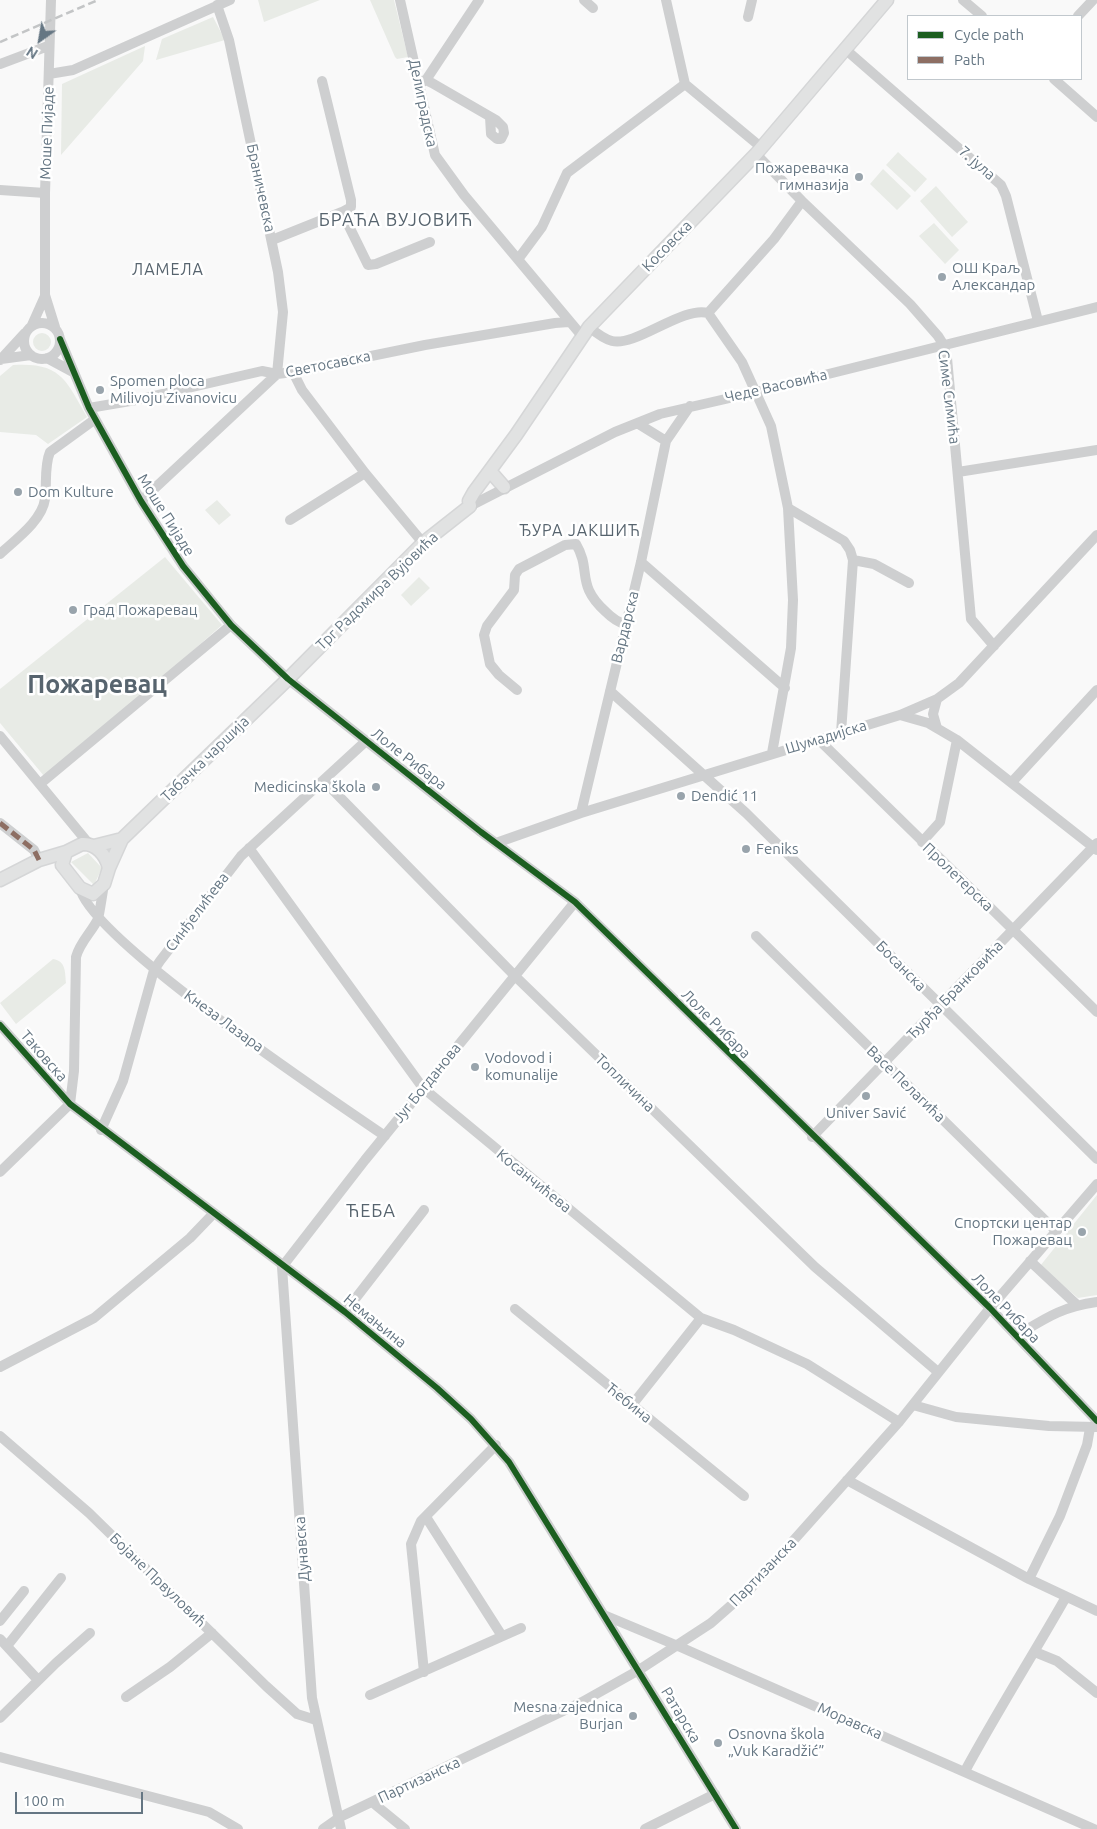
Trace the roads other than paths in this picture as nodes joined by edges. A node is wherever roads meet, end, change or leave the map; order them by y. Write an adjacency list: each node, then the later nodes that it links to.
1 (50, 0): 16 (street, Моше Пијаде)
2 (230, 0): 11 (street)
3 (400, 0): 22 (street, Делиградска)
4 (479, 0): 22 (street)
5 (584, 0): 12 (street)
6 (666, 0): 23 (street)
7 (752, 0): 15 (street)
8 (887, 0): 17 (main road, Косовска)
9 (963, 0): 13 (street)
10 (1093, 0): 14 (street)
11 (217, 5): 19 (street); 31 (street, Браничевска)
12 (593, 8)
13 (981, 15)
14 (1079, 15)
15 (748, 17)
16 (48, 46): 18 (street); 19 (street, Моше Пијаде)
17 (845, 49): 26 (main road, Косовска); 38 (street, 7. јула)
18 (0, 64)
19 (49, 74): 28 (street, Моше Пијаде)
20 (322, 80): 30 (street)
21 (1055, 80): 25 (street)
22 (423, 82): 24 (street); 33 (street, Делиградска)
23 (686, 84): 26 (street, Симе Симића); 33 (street)
24 (490, 117)
25 (1097, 117)
26 (759, 151): 29 (street, Симе Симића); 41 (main road, Косовска)
27 (0, 190): 28 (street)
28 (45, 193): 34 (street, Моше Пијаде)
29 (802, 201): 36 (street); 43 (street, Симе Симића)
30 (342, 212): 31 (street); 32 (street)
31 (272, 240): 49 (street, Браничевска)
32 (430, 242)
33 (518, 258): 37 (street, Делиградска)
34 (45, 295): 39 (street, Моше Пијаде); 40 (street, Моше Пијаде)
35 (1097, 307): 38 (street, Чеде Васовића)
36 (708, 313): 41 (street, Делиградска); 50 (street)
37 (569, 322): 41 (street, Делиградска); 48 (street, Светосавска)
38 (1038, 322): 43 (street, Чеде Васовића)
39 (55, 327): 40 (street); 42 (street, Моше Пијаде)
40 (29, 329): 44 (street); 46 (street, Моше Пијаде)
41 (585, 332): 57 (main road, Косовска)
42 (60, 339): 45 (street); 47 (street, Моше Пијаде)
43 (943, 344): 50 (street, Чеде Васовића); 58 (street, Симе Симића)
44 (31, 356): 45 (street); 46 (street)
45 (48, 358): 47 (street)
46 (1, 360)
47 (73, 372): 52 (street, Моше Пијаде)
48 (293, 372): 49 (street, Светосавска); 59 (street)
49 (277, 374): 52 (street, Светосавска); 61 (street)
50 (756, 392): 51 (street, Чеде Васовића); 63 (street)
51 (690, 406): 54 (street, Чеде Васовића); 55 (street, Вардарска)
52 (88, 408): 53 (street, Моше Пијаде)
53 (94, 420): 61 (street, Моше Пијаде); 67 (street)
54 (637, 423): 55 (street); 60 (street, Чеде Васовића)
55 (666, 441): 69 (street, Вардарска)
56 (1097, 450): 58 (street)
57 (490, 471): 60 (main road); 62 (main road, Косовска)
58 (958, 472): 73 (street, Симе Симића)
59 (366, 473): 64 (street); 66 (street)
60 (504, 487): 62 (street, Чеде Васовића)
61 (141, 501): 71 (street, Моше Пијаде)
62 (470, 506): 66 (main road, Трг Радомира Вујовића)
63 (788, 508): 68 (street); 75 (street)
64 (290, 520)
65 (1097, 535): 73 (street, Шумадијска)
66 (423, 543): 74 (main road, Трг Радомира Вујовића)
67 (0, 554)
68 (853, 560): 70 (street); 82 (street)
69 (641, 562): 72 (street, Вардарска); 75 (street)
70 (909, 583)
71 (231, 624): 74 (street, Моше Пијаде); 91 (street)
72 (626, 624): 76 (street); 78 (street, Вардарска)
73 (994, 646): 79 (street, Шумадијска)
74 (288, 679): 86 (street, Лоле Рибара); 94 (main road, Табачка чаршија)
75 (785, 688): 87 (street)
76 (517, 690)
77 (1097, 690): 90 (street)
78 (610, 691): 88 (street, Босанска); 92 (street, Вардарска)
79 (937, 699): 80 (street, Шумадијска); 81 (street)
80 (900, 715): 81 (street); 82 (street, Шумадијска)
81 (937, 728): 85 (street)
82 (841, 733): 84 (street, Шумадијска)
83 (0, 736): 91 (street)
84 (819, 740): 87 (street, Шумадијска); 95 (street, Пролетерска)
85 (957, 740): 90 (street); 95 (street)
86 (366, 741): 89 (street, Синђелићева); 96 (street, Лоле Рибара)
87 (772, 753): 88 (street, Шумадијска)
88 (705, 774): 92 (street, Шумадијска); 113 (street, Босанска)
89 (324, 781): 99 (street, Синђелићева); 112 (street, Топличина)
90 (1012, 782): 98 (street)
91 (40, 784): 97 (street)
92 (581, 813): 96 (street, Шумадијска)
93 (0, 824): 101 (street)
94 (122, 839): 97 (main road, Табачка чаршија); 102 (main road, Табачка чаршија)
95 (922, 842): 109 (street, Пролетерска)
96 (496, 843): 107 (street, Лоле Рибара)
97 (91, 845): 100 (main road); 102 (main road)
98 (1096, 846): 109 (street, Ђурђа Бранковића)
99 (249, 848): 111 (street, Синђелићева); 118 (street, Косанчићева)
100 (66, 852): 101 (main road); 103 (main road)
101 (39, 860): 103 (main road); 104 (main road)
102 (109, 868): 105 (main road)
103 (65, 871): 106 (main road)
104 (0, 880)
105 (104, 884): 106 (main road); 108 (street)
106 (80, 888): 108 (street, Кнеза Лазара)
107 (575, 902): 112 (street, Југ Богданова); 122 (street, Лоле Рибара)
108 (100, 918): 111 (street, Кнеза Лазара); 119 (street)
109 (1013, 930): 113 (street, Ђурђа Бранковића); 114 (street, Пролетерска)
110 (756, 936): 117 (street, Васе Пелагића)
111 (154, 970): 120 (street, Синђелићева); 121 (street, Кнеза Лазара)
112 (515, 976): 118 (street, Југ Богданова); 139 (street, Топличина)
113 (940, 1005): 117 (street, Ђурђа Бранковића); 123 (street, Босанска)
114 (1097, 1012)
115 (0, 1025): 116 (street, Таковска)
116 (4, 1037): 119 (street, Таковска)
117 (883, 1063): 122 (street, Ђурђа Бранковића); 128 (street, Васе Пелагића)
118 (423, 1088): 121 (street, Југ Богданова); 136 (street, Косанчићева)
119 (70, 1104): 120 (street, Немањина); 124 (street)
120 (101, 1130): 127 (street, Немањина)
121 (385, 1136): 130 (street, Југ Богданова)
122 (812, 1137): 133 (street, Лоле Рибара)
123 (1097, 1159)
124 (0, 1172)
125 (1097, 1184): 128 (street, Партизанска)
126 (424, 1210): 135 (street)
127 (214, 1214): 130 (street, Немањина); 138 (street)
128 (1056, 1231): 129 (street, Партизанска)
129 (1030, 1261): 132 (street); 133 (street, Партизанска)
130 (283, 1266): 135 (street, Немањина); 170 (street, Дунавска)
131 (1097, 1302): 132 (street)
132 (1077, 1305): 137 (street)
133 (990, 1308): 137 (street, Лоле Рибара); 139 (street, Партизанска)
134 (515, 1309): 140 (street, Ћебина)
135 (346, 1312): 145 (street, Немањина)
136 (701, 1318): 140 (street); 142 (street, Косанчићева)
137 (1016, 1336): 143 (street, Лоле Рибара)
138 (0, 1368)
139 (938, 1372): 141 (street, Партизанска)
140 (632, 1405): 147 (street, Ћебина)
141 (912, 1405): 142 (street, Партизанска); 143 (street)
142 (900, 1422): 146 (street, Партизанска)
143 (1095, 1425): 150 (street)
144 (0, 1436): 158 (street, Бојане Првуловић)
145 (496, 1445): 148 (street); 154 (street, Немањина)
146 (846, 1480): 150 (street); 161 (street, Партизанска)
147 (744, 1496)
148 (426, 1516): 159 (street); 164 (street)
149 (61, 1578): 160 (street)
150 (1029, 1579): 152 (street)
151 (24, 1591): 155 (street)
152 (1066, 1596): 153 (street); 162 (street)
153 (1097, 1611)
154 (604, 1615): 161 (street, Моравска); 163 (street, Ратарска)
155 (0, 1621)
156 (521, 1628): 159 (street)
157 (90, 1633): 165 (street)
158 (212, 1633): 168 (street); 170 (street, Бојане Првуловић)
159 (502, 1636): 164 (street)
160 (4, 1643): 165 (street)
161 (678, 1646): 163 (street, Партизанска); 172 (street, Моравска)
162 (1035, 1652): 166 (street); 172 (street)
163 (639, 1670): 173 (street, Ратарска); 174 (street, Партизанска)
164 (424, 1672): 167 (street)
165 (38, 1680): 169 (street)
166 (1097, 1693)
167 (370, 1694)
168 (126, 1698)
169 (0, 1718)
170 (316, 1720): 175 (street, Дунавска)
171 (0, 1757): 176 (street)
172 (965, 1771): 182 (street, Моравска)
173 (714, 1794): 180 (street); 181 (street, Ратарска)
174 (372, 1802): 175 (street, Партизанска); 179 (street)
175 (340, 1818): 177 (street, Партизанска); 178 (street, Дунавска)
176 (238, 1829)
177 (323, 1829)
178 (341, 1829)
179 (405, 1829)
180 (645, 1829)
181 (736, 1829)
182 (1094, 1829)

